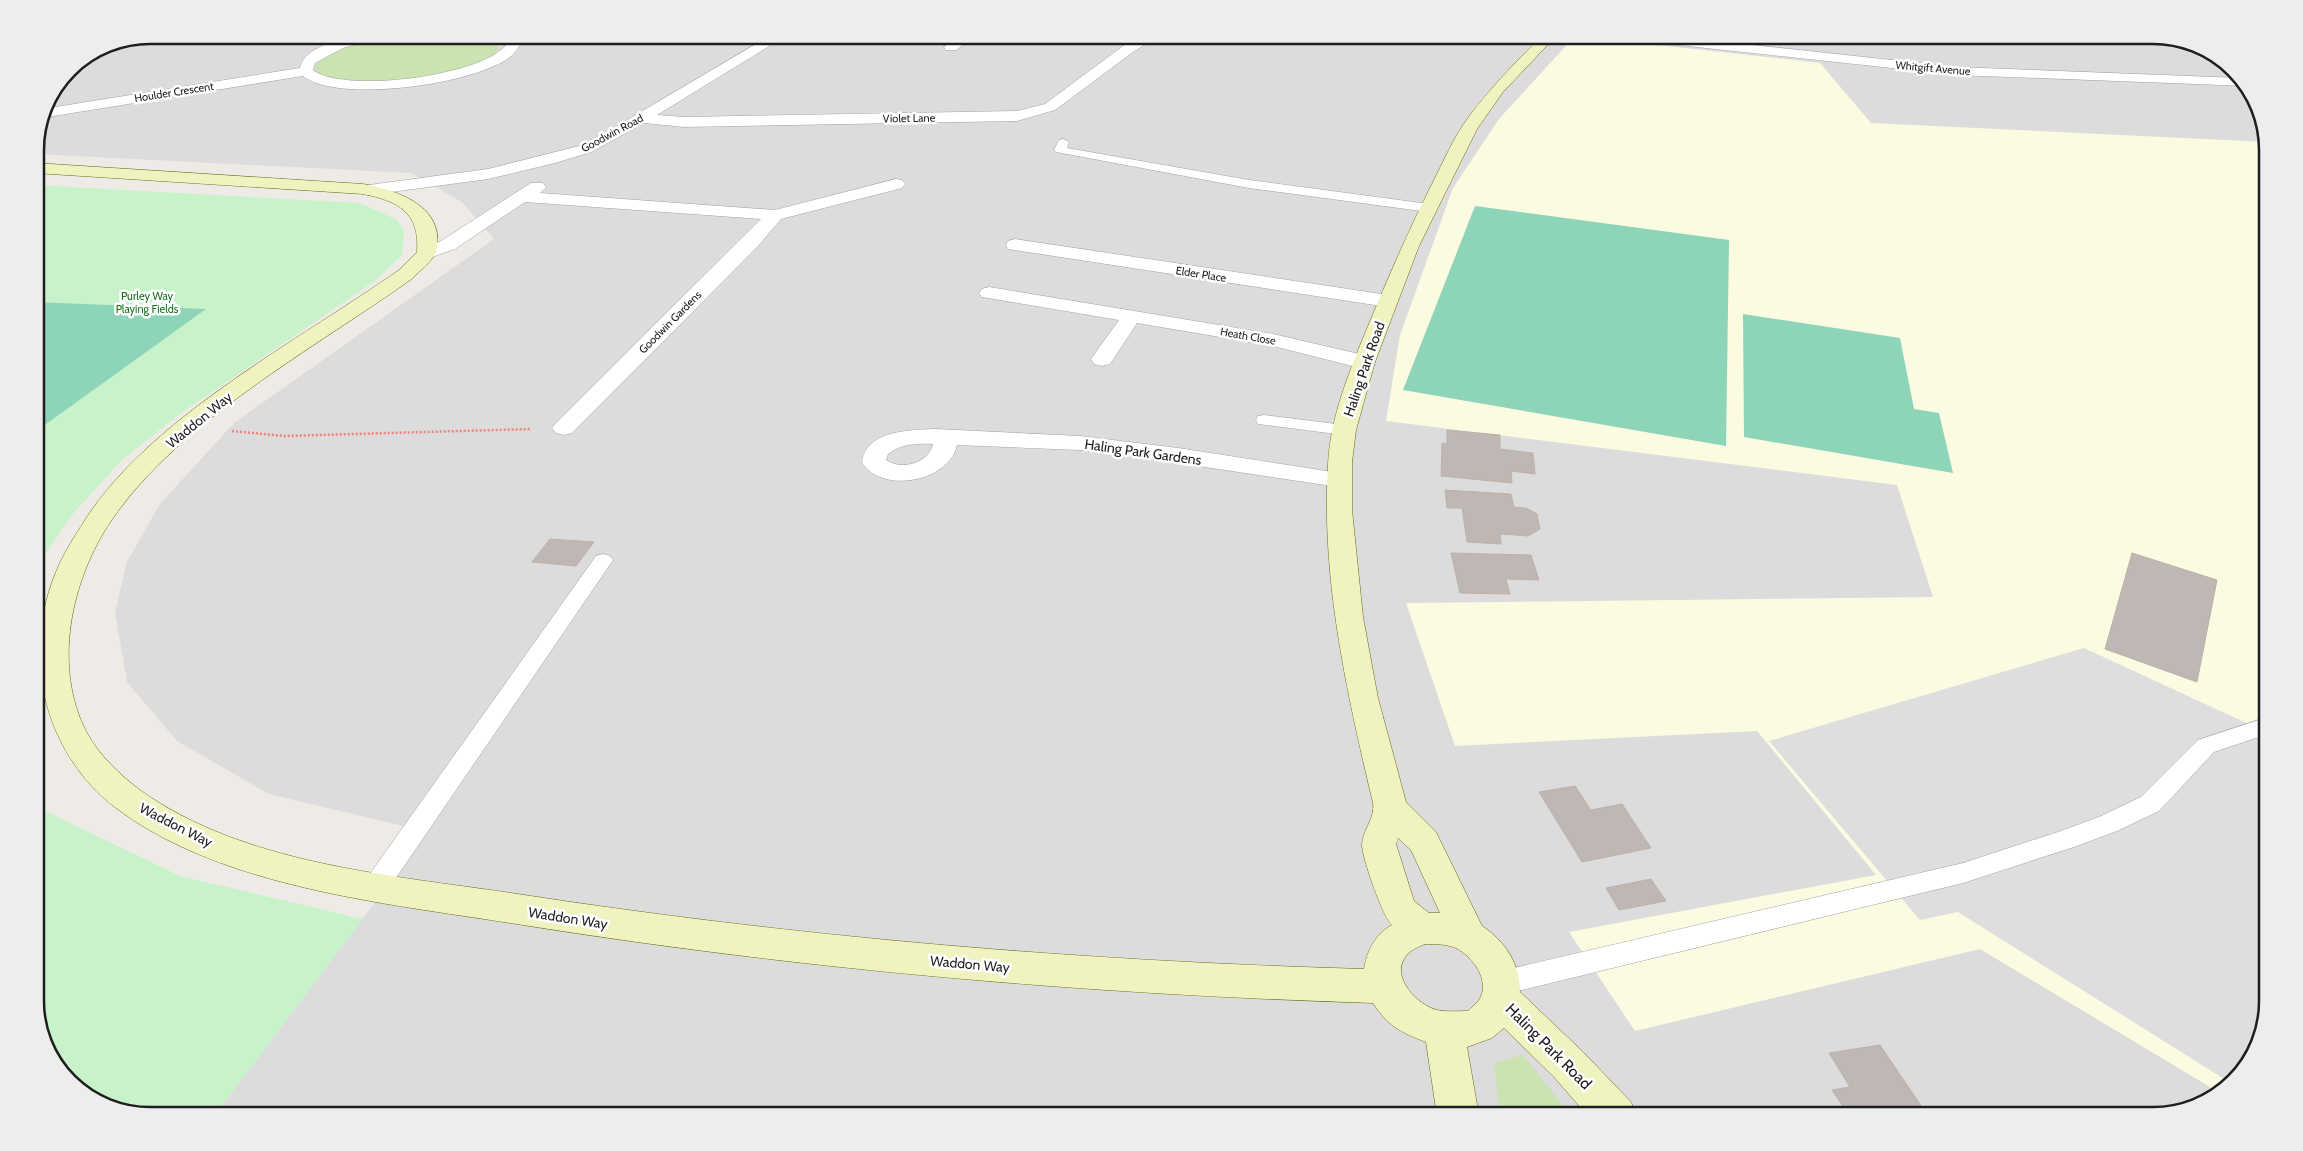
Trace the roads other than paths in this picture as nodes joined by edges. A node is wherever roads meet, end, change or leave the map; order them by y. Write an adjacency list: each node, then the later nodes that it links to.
1 (339, 44): 9 (street)
2 (512, 44): 9 (street)
3 (765, 44): 12 (street, Goodwin Road)
4 (954, 44): 8 (street)
5 (1137, 44): 12 (street, Violet Lane)
6 (1540, 44): 19 (street, Haling Park Road)
7 (1706, 44): 10 (street, Whitgift Avenue)
8 (951, 46)
9 (306, 71): 11 (street, Houlder Crescent)
10 (2235, 83)
11 (51, 113)
12 (640, 118): 14 (street, Goodwin Road)
13 (1063, 142): 19 (lane)
14 (574, 153): 17 (street); 18 (street, Goodwin Road)
15 (44, 169): 17 (street)
16 (896, 184): 20 (street)
17 (369, 190): 22 (street)
18 (522, 197): 20 (street); 22 (street, Goodwin Road)
19 (1429, 208): 24 (street, Haling Park Road)
20 (775, 215): 29 (street, Goodwin Gardens)
21 (1014, 246): 24 (street, Elder Place)
22 (426, 253): 36 (street, Waddon Way)
23 (988, 292): 25 (street, Heath Close)
24 (1388, 301): 27 (street, Haling Park Road)
25 (1132, 316): 26 (street); 27 (street, Heath Close)
26 (1102, 359)
27 (1364, 362): 30 (street, Haling Park Road)
28 (1264, 420): 30 (lane)
29 (564, 428)
30 (1344, 430): 32 (street, Haling Park Road)
31 (946, 438): 32 (street, Haling Park Gardens)
32 (1339, 480): 35 (street, Haling Park Road)
33 (603, 560): 36 (lane)
34 (2259, 732): 40 (lane)
35 (1391, 808): 37 (street); 38 (street)
36 (376, 886): 39 (street, Waddon Way)
37 (1421, 928): 38 (street); 39 (street)
38 (1469, 937): 40 (street)
39 (1384, 986): 41 (street)
40 (1501, 991): 41 (street); 43 (street, Haling Park Road)
41 (1444, 1031): 42 (street)
42 (1457, 1107)
43 (1608, 1107)

